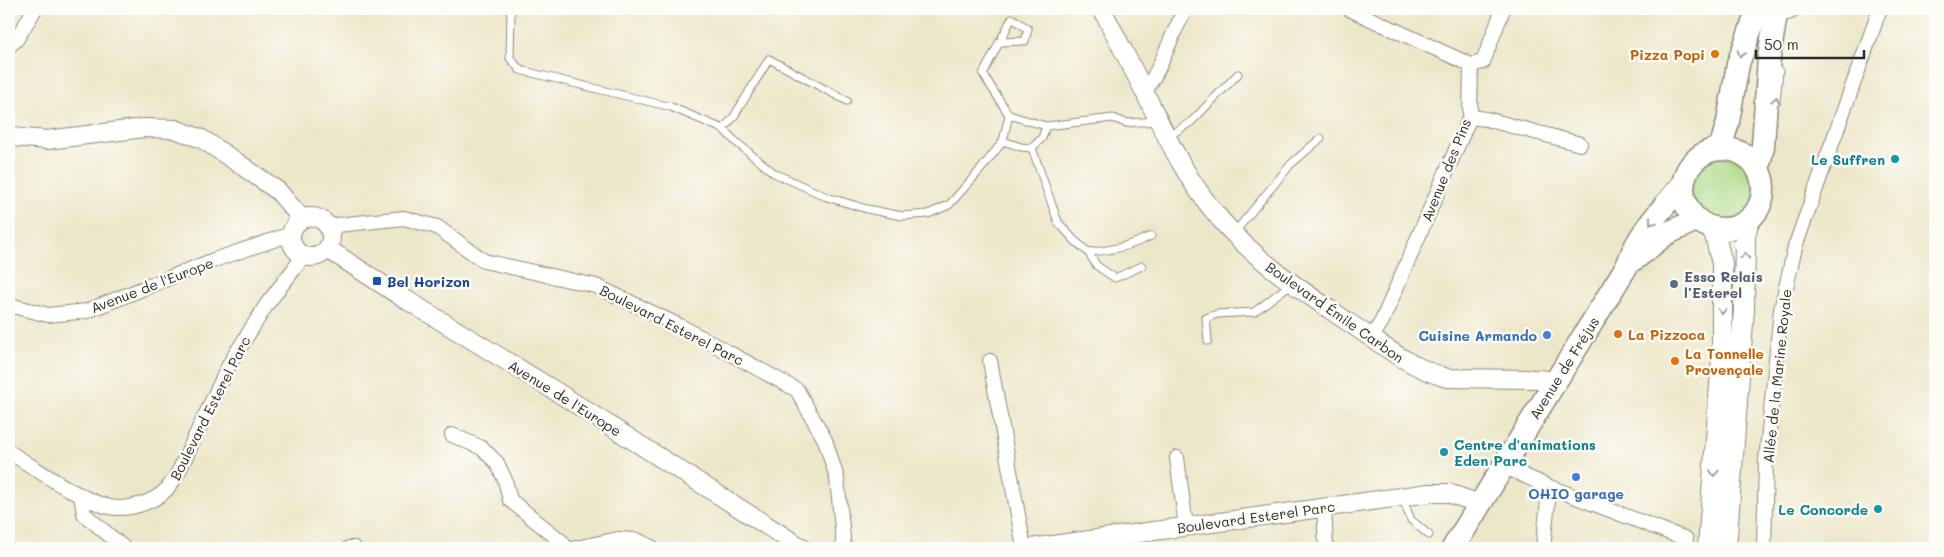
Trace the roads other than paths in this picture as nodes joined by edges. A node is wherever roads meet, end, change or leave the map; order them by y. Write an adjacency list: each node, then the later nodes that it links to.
1 (35, 9): 11 (street)
2 (511, 9): 23 (lane)
3 (1102, 9): 15 (street, Boulevard Émile Carbon)
4 (1186, 9): 15 (street)
5 (1349, 9): 13 (street)
6 (1503, 9): 13 (street)
7 (1800, 9): 9 (lane)
8 (1880, 9): 80 (street, Allée de la Marine Royale)
9 (1773, 22): 29 (main road); 31 (main road, one-way to 31)
10 (999, 42): 18 (lane)
11 (9, 46)
12 (1779, 60): 17 (lane, one-way to 12)
13 (1471, 65): 19 (street, Avenue des Pins)
14 (1238, 74): 25 (lane)
15 (1144, 92): 21 (street, Boulevard Émile Carbon)
16 (847, 100): 23 (lane)
17 (1775, 108)
18 (1009, 115): 22 (lane); 27 (lane)
19 (1470, 117): 28 (street); 48 (street, Avenue des Pins)
20 (1773, 117): 29 (lane)
21 (1159, 121): 22 (lane); 25 (street, Boulevard Émile Carbon)
22 (1046, 126): 30 (lane)
23 (723, 129): 27 (lane)
24 (9, 135): 34 (street)
25 (1166, 137): 38 (street, Boulevard Émile Carbon)
26 (1321, 138): 38 (lane)
27 (1003, 141): 30 (lane)
28 (1580, 144)
29 (1763, 146): 32 (main road)
30 (1032, 148): 42 (lane)
31 (1720, 149): 32 (main road); 33 (main road)
32 (1758, 169): 35 (main road)
33 (1683, 184): 36 (main road); 44 (main road, Avenue de Fréjus, one-way to 44)
34 (302, 219): 37 (street); 39 (street)
35 (1749, 221): 36 (main road); 79 (main road, one-way to 35)
36 (1705, 224): 44 (main road, Avenue de Fréjus); 78 (main road, one-way to 78)
37 (328, 226): 41 (street); 72 (street, Boulevard Esterel Parc)
38 (1233, 233): 46 (street, Boulevard Émile Carbon)
39 (291, 234): 43 (street); 47 (street, Avenue de l'Europe)
40 (1151, 236): 42 (lane)
41 (328, 249): 43 (street); 71 (street, Avenue de l'Europe)
42 (1088, 252): 45 (lane)
43 (304, 256): 57 (street, Boulevard Esterel Parc)
44 (1628, 264): 51 (main road, Avenue de Fréjus)
45 (1142, 266)
46 (1291, 284): 48 (street, Boulevard Émile Carbon); 49 (lane)
47 (9, 305)
48 (1372, 337): 51 (street, Boulevard Émile Carbon)
49 (1208, 341)
50 (990, 361): 73 (street)
51 (1556, 382): 55 (main road, Avenue de Fréjus)
52 (452, 435): 68 (street)
53 (9, 452): 57 (street, Boulevard Esterel Parc)
54 (1177, 458): 61 (street)
55 (1503, 466): 56 (street); 59 (main road, Avenue de Fréjus)
56 (1547, 486): 63 (street); 77 (street)
57 (81, 495): 65 (street)
58 (1401, 496): 59 (street, Boulevard Esterel Parc); 60 (street, Boulevard Esterel Parc); 62 (lane)
59 (1480, 504): 76 (main road, Avenue de Fréjus)
60 (1324, 507): 61 (street, Boulevard Esterel Parc); 75 (street)
61 (1186, 527): 64 (street, Boulevard Esterel Parc)
62 (1429, 535)
63 (1686, 539)
64 (1080, 545): 74 (street, Boulevard Esterel Parc)
65 (124, 548)
66 (349, 548): 67 (street)
67 (354, 548)
68 (566, 548)
69 (576, 548): 70 (street)
70 (653, 548)
71 (802, 548)
72 (844, 548)
73 (1024, 548)
74 (1031, 548)
75 (1326, 548)
76 (1453, 548)
77 (1543, 548)
78 (1708, 548)
79 (1726, 548)
80 (1764, 548)

